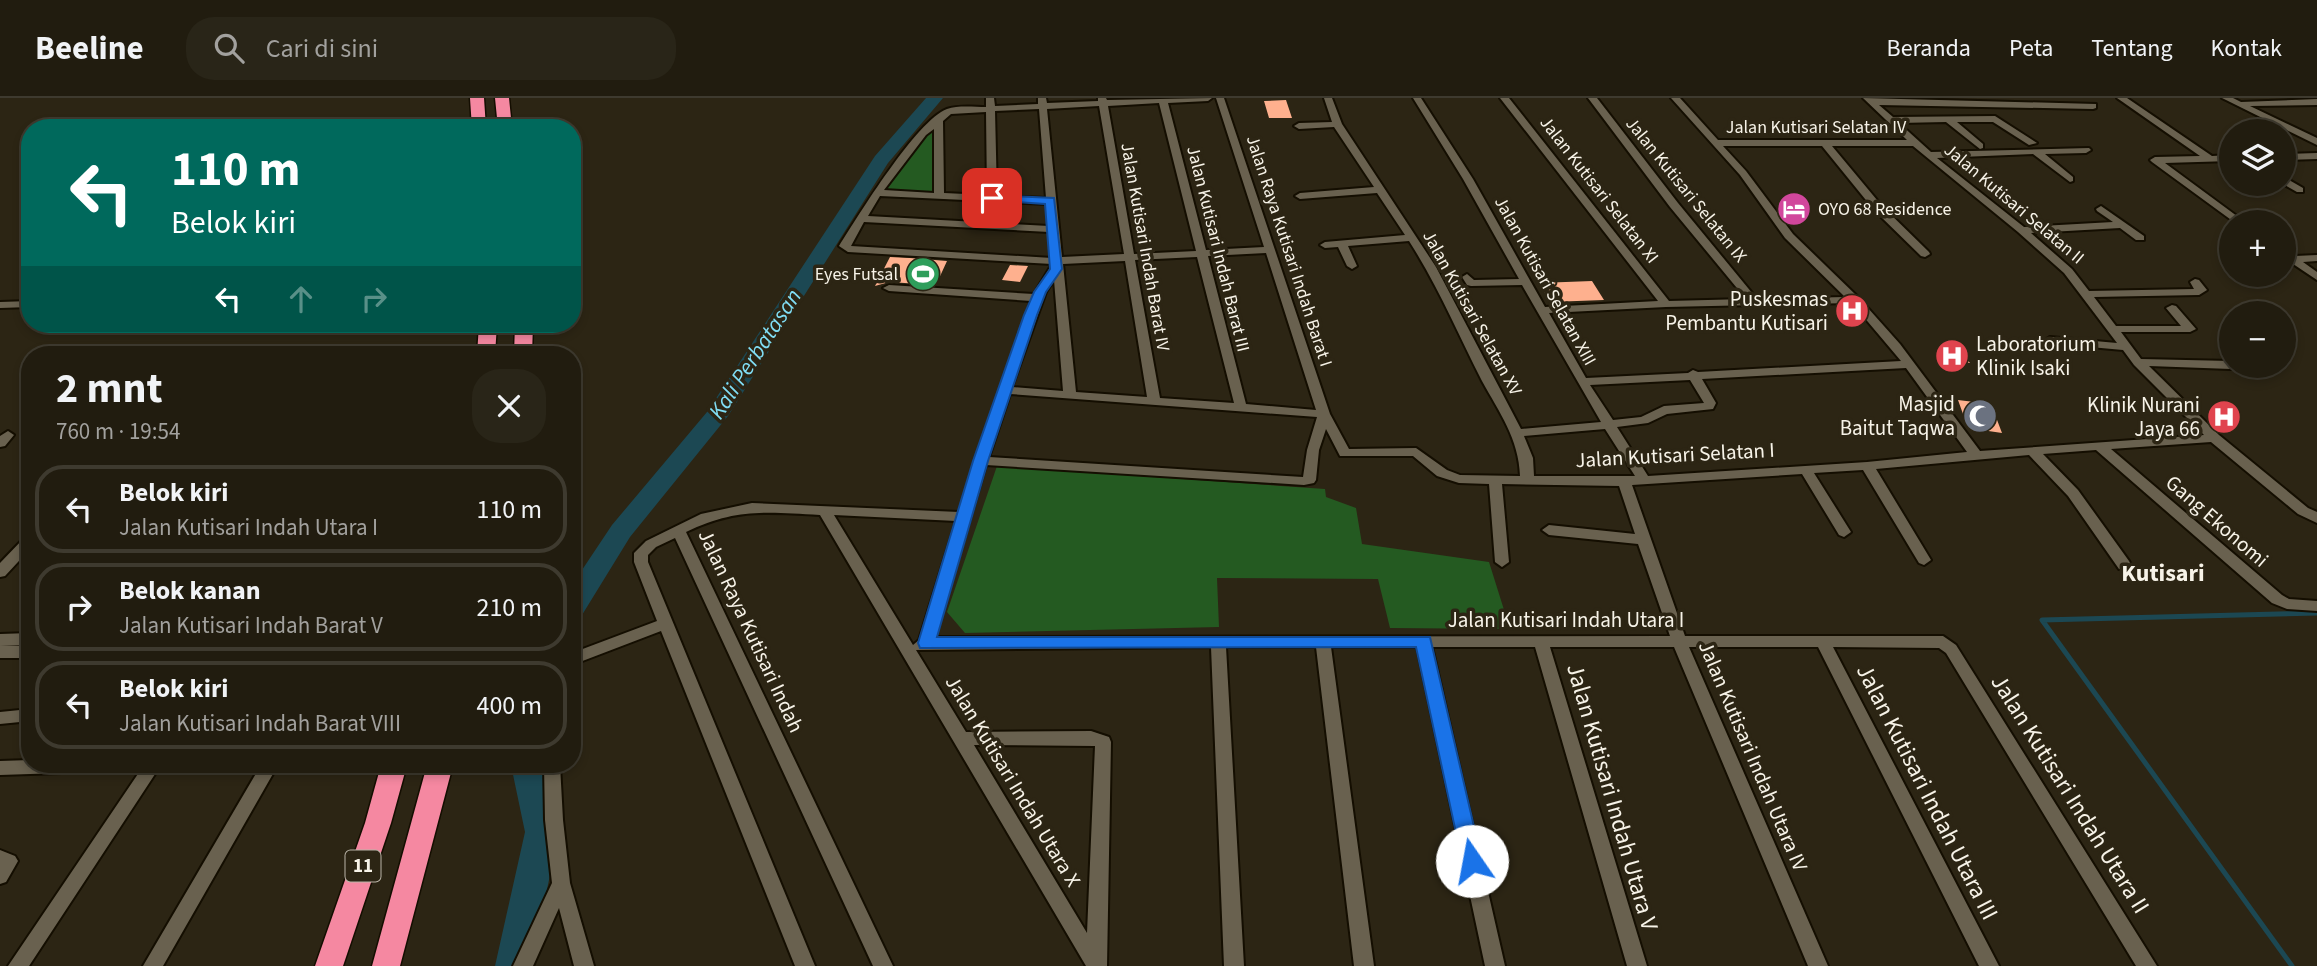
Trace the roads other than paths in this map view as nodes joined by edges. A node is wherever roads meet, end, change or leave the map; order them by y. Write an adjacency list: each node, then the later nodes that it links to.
1 (477, 98): 22 (highway)
2 (502, 98): 23 (highway)
3 (1208, 98): 12 (street)
4 (1220, 98): 60 (street, Jalan Raya Kutisari Indah Barat I)
5 (1328, 98): 27 (street, Jalan Kutisari Selatan XV)
6 (1417, 98): 71 (street, Jalan Kutisari Selatan XIII)
7 (1504, 98): 79 (street, Jalan Kutisari Selatan XI)
8 (1592, 98): 77 (street, Jalan Kutisari Selatan IX)
9 (1675, 98): 30 (street)
10 (2121, 98): 39 (street)
11 (2226, 98): 18 (street)
12 (1163, 99): 13 (street); 61 (street, Jalan Kutisari Indah Barat III)
13 (1102, 100): 15 (street); 63 (street, Jalan Kutisari Indah Barat IV)
14 (1869, 100): 19 (street); 26 (street, Jalan Kutisari Selatan II)
15 (1042, 102): 17 (street); 49 (street)
16 (2317, 102): 18 (street)
17 (990, 103): 25 (street); 48 (street)
18 (2238, 104): 29 (street)
19 (2093, 106)
20 (2017, 111): 24 (street)
21 (1947, 118): 24 (street); 26 (street); 33 (street)
22 (478, 119)
23 (504, 119)
24 (1997, 119): 34 (street)
25 (938, 120): 45 (street); 46 (street)
26 (1891, 120): 32 (street, Jalan Kutisari Selatan II)
27 (1337, 124): 28 (street); 43 (street, Jalan Kutisari Selatan XV)
28 (1299, 126)
29 (2317, 142)
30 (1716, 143): 31 (street, Jalan Kutisari Selatan IV); 76 (street)
31 (1825, 143): 32 (street, Jalan Kutisari Selatan IV); 62 (street)
32 (1916, 143): 36 (street, Jalan Kutisari Selatan II)
33 (1980, 146)
34 (2034, 148): 35 (street); 36 (street); 41 (street)
35 (2086, 150)
36 (1928, 155): 55 (street, Jalan Kutisari Selatan II)
37 (2317, 156): 38 (street)
38 (2296, 157)
39 (2209, 158): 40 (street); 51 (street)
40 (2219, 158)
41 (2070, 180)
42 (2296, 188): 44 (street)
43 (1378, 190): 47 (street); 56 (street, Jalan Kutisari Selatan XV)
44 (2300, 190)
45 (877, 193): 46 (street); 52 (street)
46 (939, 196): 48 (street)
47 (1300, 196)
48 (992, 198): 49 (street)
49 (1050, 201): 54 (street)
50 (2101, 209): 53 (street)
51 (2224, 210)
52 (861, 219): 54 (street); 67 (street)
53 (2124, 225): 55 (street); 57 (street)
54 (1052, 229): 67 (street)
55 (2022, 230): 74 (street, Jalan Kutisari Selatan II)
56 (1411, 238): 58 (street); 97 (street, Jalan Kutisari Selatan XV)
57 (2140, 238)
58 (1342, 244): 59 (street); 68 (street)
59 (1325, 245)
60 (1270, 250): 61 (street); 95 (street, Jalan Raya Kutisari Indah Barat I)
61 (1202, 253): 63 (street); 94 (street, Jalan Kutisari Indah Barat III)
62 (1925, 254)
63 (1129, 257): 67 (street); 93 (street, Jalan Kutisari Indah Barat IV)
64 (2296, 257): 65 (street)
65 (2317, 258)
66 (2296, 262): 70 (street)
67 (1055, 265): 75 (street); 92 (street)
68 (1352, 266)
69 (1467, 277): 71 (street)
70 (2317, 277)
71 (1527, 282): 82 (street, Jalan Kutisari Selatan XIII)
72 (2195, 282): 74 (street)
73 (889, 288): 75 (street)
74 (2088, 294): 83 (street, Jalan Kutisari Selatan II)
75 (1037, 298): 91 (street)
76 (1855, 300): 77 (street); 87 (street)
77 (1755, 303): 79 (street)
78 (21, 304): 80 (street)
79 (1666, 304): 82 (street)
80 (0, 305)
81 (2172, 308): 83 (street)
82 (1544, 310): 90 (street, Jalan Kutisari Selatan XIII)
83 (2112, 329): 85 (street, Jalan Kutisari Selatan II)
84 (2050, 341): 85 (street)
85 (2126, 347): 86 (street, Jalan Kutisari Selatan II)
86 (2138, 362): 88 (street); 98 (street, Jalan Kutisari Selatan II)
87 (1908, 364): 89 (street); 101 (street)
88 (2219, 365)
89 (1693, 374): 90 (street); 96 (street)
90 (1582, 382): 96 (street, Jalan Kutisari Selatan XIII)
91 (1005, 390): 92 (street); 102 (street)
92 (1070, 395): 93 (street)
93 (1154, 401): 94 (street)
94 (1241, 408): 95 (street)
95 (1324, 414): 102 (street); 106 (street, Jalan Kutisari Selatan I)
96 (1607, 425): 97 (street); 107 (street, Jalan Kutisari Selatan XIII)
97 (1517, 433): 105 (street, Jalan Kutisari Selatan XV)
98 (2214, 438): 99 (street, Jalan Kutisari Selatan I); 111 (street, Jalan Kutisari Selatan II)
99 (2099, 446): 100 (street, Jalan Kutisari Selatan I); 121 (street, Gang Ekonomi)
100 (2032, 451): 101 (street, Jalan Kutisari Selatan I); 119 (street)
101 (1976, 454): 103 (street, Jalan Kutisari Selatan I)
102 (981, 461): 110 (street)
103 (1867, 466): 104 (street, Jalan Kutisari Selatan I); 117 (street)
104 (1805, 469): 107 (street, Jalan Kutisari Selatan I); 114 (street)
105 (1527, 479): 106 (street, Jalan Kutisari Selatan I); 108 (street, Jalan Kutisari Selatan I)
106 (1495, 480): 118 (street)
107 (1644, 480): 108 (street, Jalan Kutisari Selatan I)
108 (1624, 482): 115 (street, Jalan Kutisari Indah Utara IV)
109 (825, 512): 110 (street); 112 (street); 135 (street, Jalan Kutisari Indah Utara X)
110 (964, 517): 131 (street)
111 (2317, 518)
112 (678, 530): 122 (street, Jalan Raya Kutisari Indah); 158 (street, Jalan Raya Kutisari Indah)
113 (1549, 530): 115 (street)
114 (1843, 531)
115 (1643, 540): 129 (street, Jalan Kutisari Indah Utara IV)
116 (21, 550): 120 (street)
117 (1924, 560)
118 (1502, 562)
119 (2124, 565)
120 (0, 572)
121 (2317, 606)
122 (664, 624): 136 (street); 157 (street, Jalan Raya Kutisari Indah)
123 (21, 639): 124 (street)
124 (0, 640)
125 (1218, 641): 126 (street, Jalan Kutisari Indah Utara I); 131 (street, Jalan Kutisari Indah Utara I); 159 (street)
126 (1323, 641): 127 (street, Jalan Kutisari Indah Utara I); 160 (street)
127 (1423, 641): 128 (street, Jalan Kutisari Indah Utara I); 161 (street)
128 (1541, 641): 129 (street, Jalan Kutisari Indah Utara I); 162 (street, Jalan Kutisari Indah Utara V)
129 (1679, 641): 130 (street, Jalan Kutisari Indah Utara I); 163 (street, Jalan Kutisari Indah Utara IV)
130 (1822, 641): 132 (street, Jalan Kutisari Indah Utara I); 164 (street, Jalan Kutisari Indah Utara III)
131 (926, 643): 135 (street)
132 (1951, 649): 165 (street, Jalan Kutisari Indah Utara II)
133 (0, 652): 134 (street)
134 (21, 652)
135 (909, 652): 139 (street, Jalan Kutisari Indah Utara X)
136 (581, 656)
137 (21, 716): 138 (street)
138 (0, 718)
139 (961, 739): 150 (street, Jalan Kutisari Indah Utara X); 150 (street)
140 (21, 767): 141 (street)
141 (0, 768)
142 (148, 773): 151 (street)
143 (265, 773): 152 (street)
144 (392, 773): 153 (highway, 11)
145 (438, 773): 154 (highway, 11)
146 (552, 773): 149 (street)
147 (0, 858): 148 (street)
148 (0, 876)
149 (561, 883): 155 (street); 156 (street)
150 (1097, 965)
151 (18, 966)
152 (153, 966)
153 (329, 966)
154 (386, 966)
155 (523, 966)
156 (584, 966)
157 (804, 966)
158 (883, 966)
159 (1234, 966)
160 (1364, 966)
161 (1495, 966)
162 (1637, 966)
163 (1818, 966)
164 (1989, 966)
165 (2147, 966)

